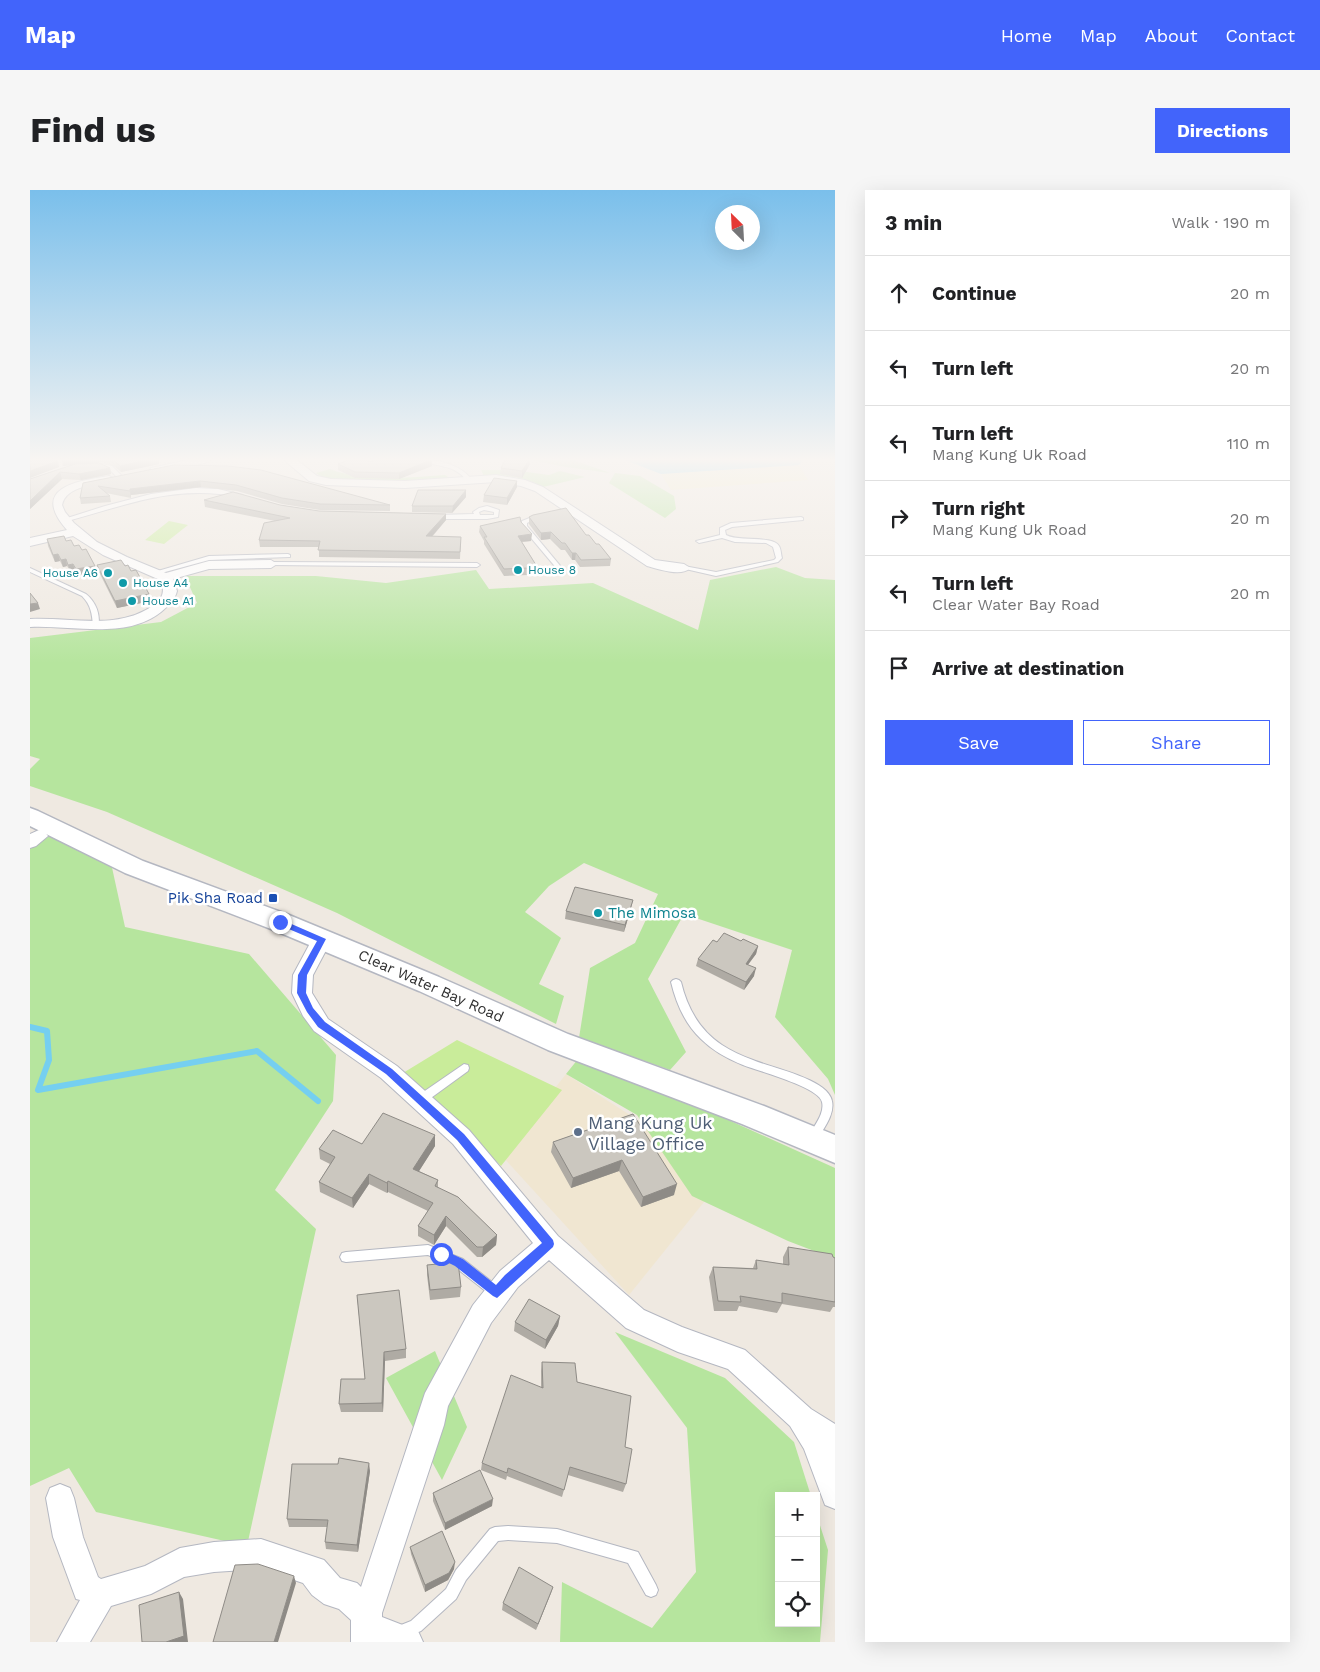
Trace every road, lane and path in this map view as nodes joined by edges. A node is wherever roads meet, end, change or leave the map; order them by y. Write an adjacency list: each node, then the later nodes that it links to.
1 (70, 528): 5 (street)
2 (525, 528): 13 (lane)
3 (596, 528): 12 (street)
4 (724, 528): 6 (lane)
5 (74, 532): 8 (street); 15 (street)
6 (723, 536): 7 (lane); 12 (lane)
7 (699, 541)
8 (30, 542)
9 (288, 556): 15 (lane)
10 (271, 564): 11 (lane); 15 (street)
11 (477, 565)
12 (684, 568)
13 (560, 569)
14 (30, 570): 17 (lane)
15 (159, 575): 17 (street)
16 (30, 623): 17 (street)
17 (96, 626)
18 (33, 831): 19 (main road, Clear Water Bay Road)
19 (322, 939): 22 (street); 23 (main road, Clear Water Bay Road)
20 (676, 982): 23 (lane)
21 (464, 1068): 22 (lane)
22 (420, 1100): 24 (street)
23 (823, 1144)
24 (549, 1244): 26 (street); 27 (street)
25 (346, 1257): 26 (lane)
26 (497, 1293): 33 (street)
27 (800, 1416): 28 (street); 29 (street)
28 (835, 1441)
29 (835, 1495)
30 (60, 1498): 32 (street)
31 (651, 1590): 33 (lane)
32 (101, 1594): 33 (street); 34 (street)
33 (367, 1628): 35 (street)
34 (73, 1642)
35 (407, 1642)

